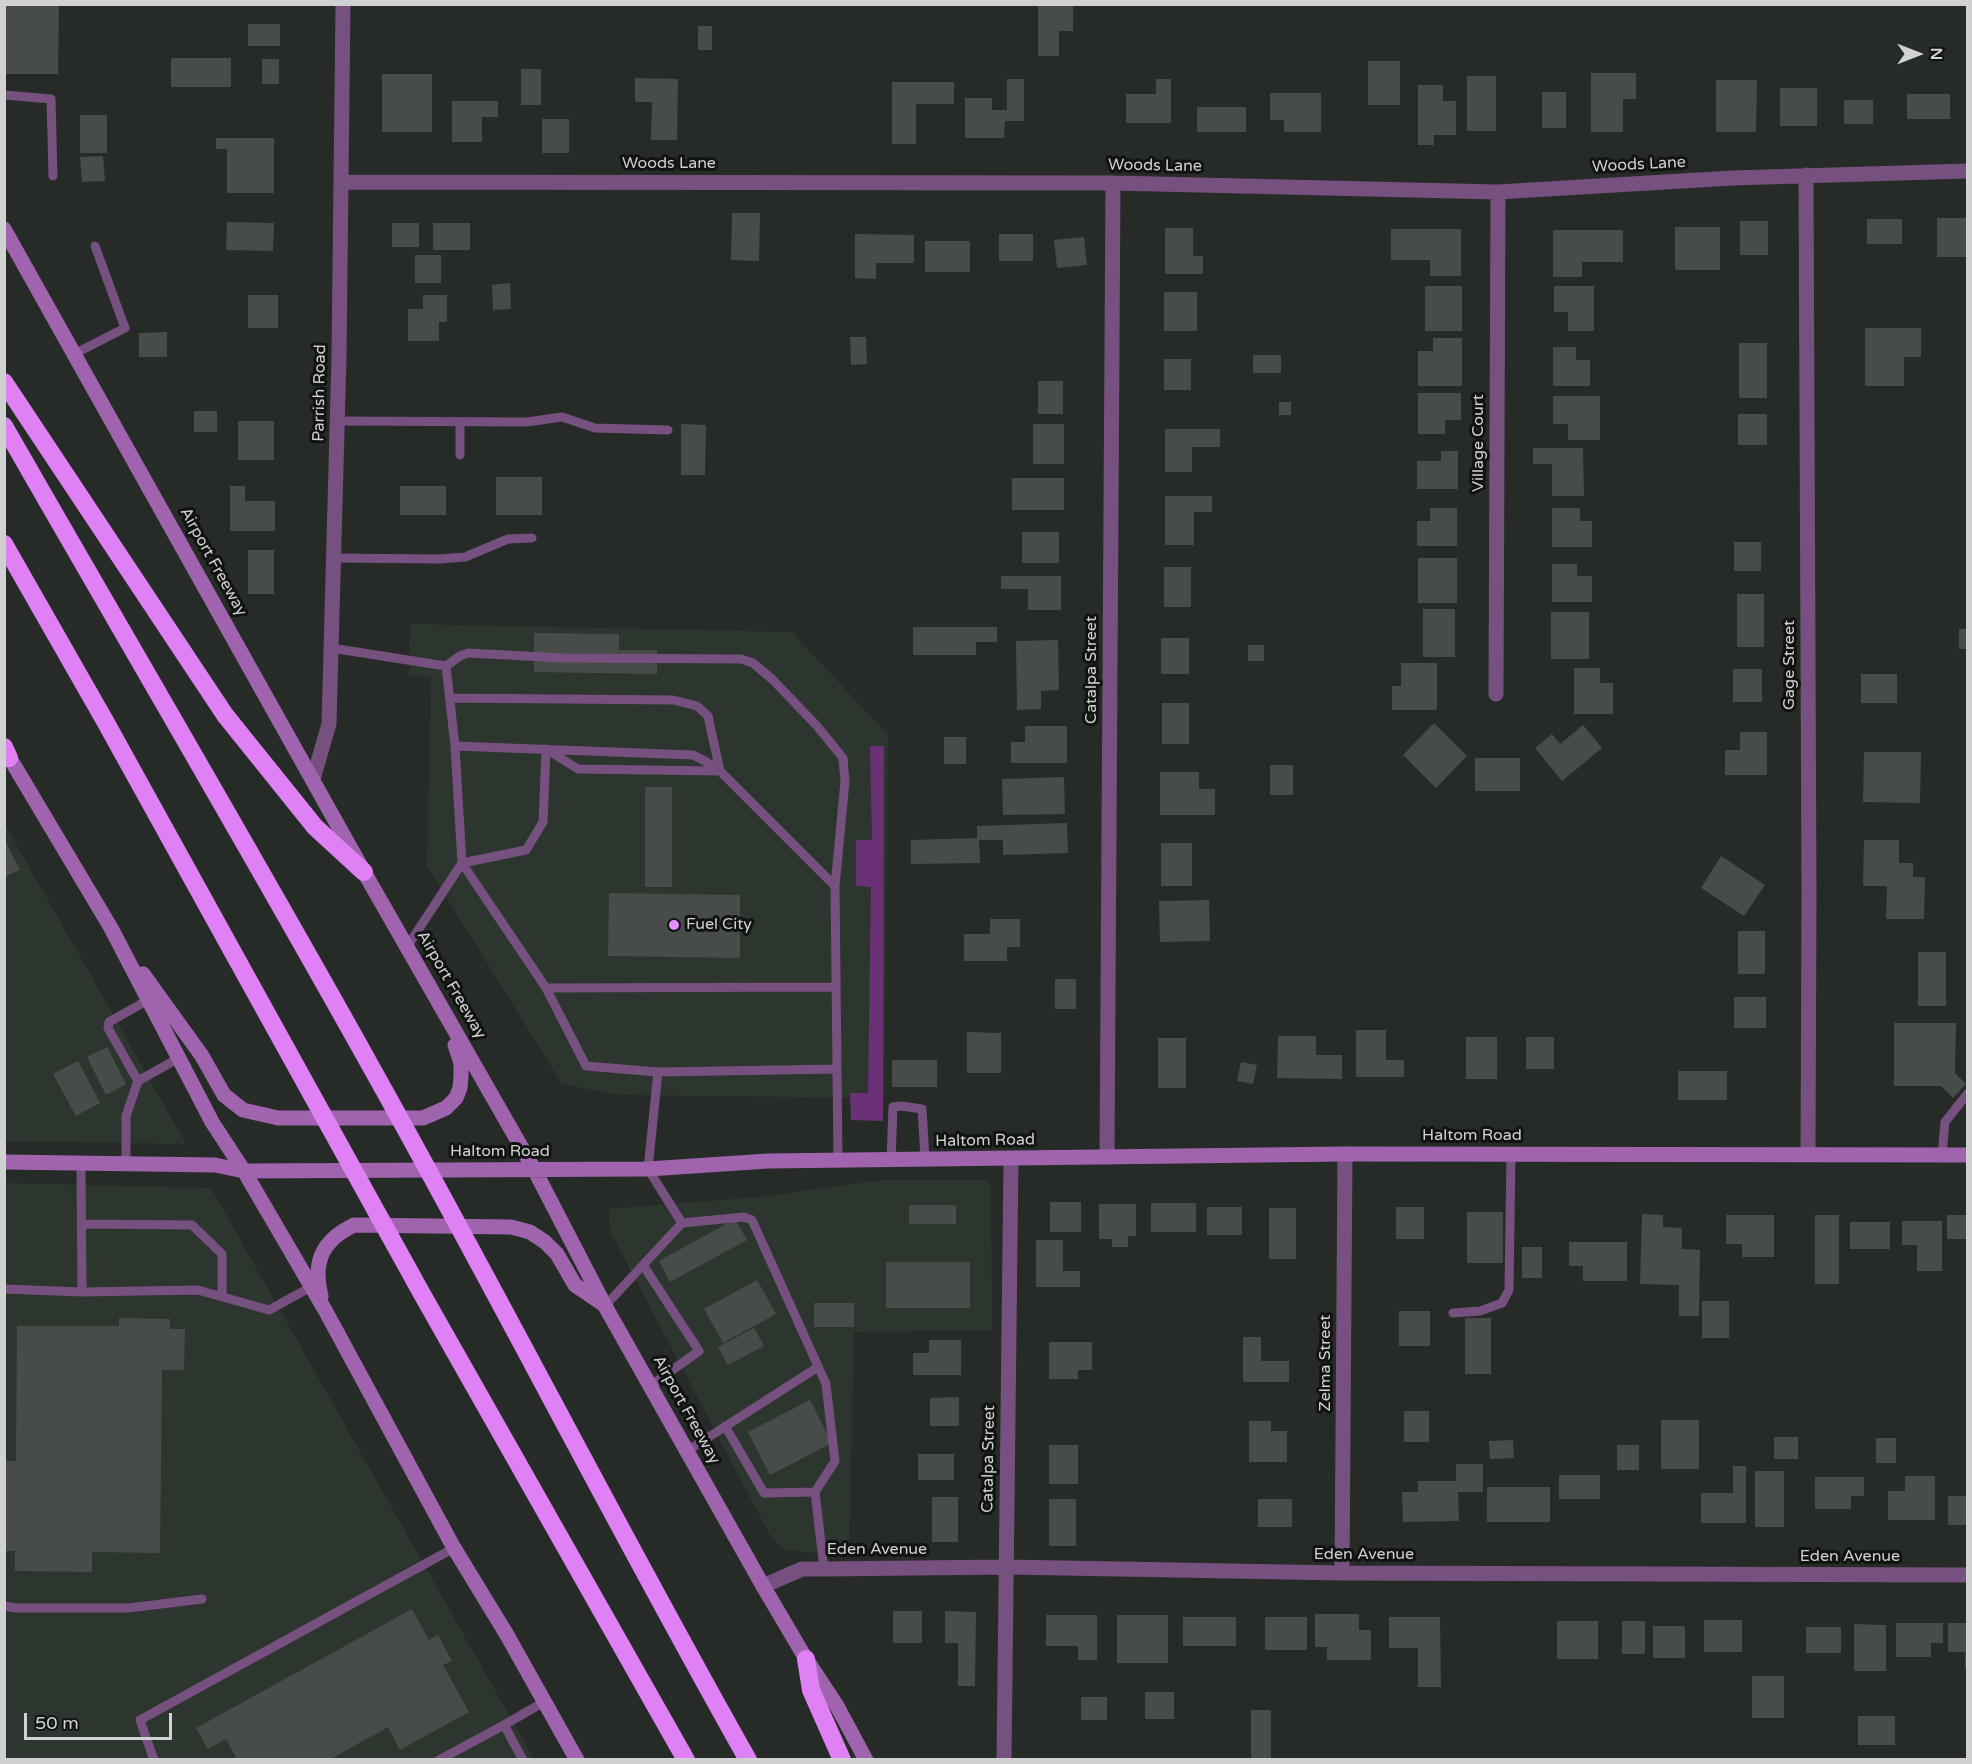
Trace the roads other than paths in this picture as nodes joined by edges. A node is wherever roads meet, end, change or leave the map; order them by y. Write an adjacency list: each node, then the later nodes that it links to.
1 (343, 4): 6 (street, Parrish Road)
2 (4, 95): 5 (lane)
3 (1968, 171): 4 (street, Woods Lane)
4 (1806, 175): 8 (street, Woods Lane); 46 (street, Gage Street)
5 (54, 176)
6 (341, 182): 7 (street, Woods Lane); 13 (street, Parrish Road)
7 (1113, 183): 8 (street, Woods Lane); 49 (street, Catalpa Street)
8 (1498, 192): 23 (street, Village Court)
9 (4, 229): 11 (main road, Airport Freeway)
10 (95, 246): 11 (lane)
11 (74, 354): 29 (main road, Airport Freeway)
12 (4, 382): 31 (highway)
13 (337, 421): 14 (lane); 20 (street, Parrish Road)
14 (460, 422): 16 (lane); 17 (lane)
15 (4, 426): 91 (highway)
16 (668, 430)
17 (460, 455)
18 (532, 538): 20 (lane)
19 (4, 544): 90 (highway)
20 (333, 558): 21 (street, Parrish Road)
21 (331, 648): 22 (lane); 29 (street, Parrish Road)
22 (446, 666): 24 (lane); 32 (lane)
23 (1496, 694)
24 (450, 698): 25 (lane); 28 (lane)
25 (455, 746): 26 (lane); 30 (lane)
26 (546, 750): 28 (lane); 28 (lane); 30 (lane)
27 (6, 751): 33 (main road)
28 (720, 771): 32 (lane)
29 (313, 779): 31 (main road, Airport Freeway)
30 (462, 863): 34 (lane); 36 (lane)
31 (364, 872): 34 (main road, Airport Freeway)
32 (835, 886): 35 (lane)
33 (111, 928): 37 (main road); 38 (main road)
34 (406, 946): 38 (main road, Airport Freeway)
35 (836, 987): 36 (lane); 40 (lane)
36 (546, 988): 41 (lane)
37 (148, 1000): 39 (main road); 42 (lane)
38 (446, 1016): 59 (main road, Airport Freeway)
39 (179, 1058): 42 (lane); 58 (main road)
40 (837, 1070): 41 (lane); 51 (lane)
41 (658, 1072): 57 (lane)
42 (138, 1081): 56 (lane)
43 (1968, 1093): 47 (lane)
44 (1345, 1154): 45 (main road, Haltom Road); 49 (main road, Haltom Road); 78 (street, Zelma Street)
45 (1511, 1154): 46 (main road, Haltom Road); 69 (lane)
46 (1808, 1154): 47 (main road, Haltom Road)
47 (1942, 1155): 48 (main road, Haltom Road)
48 (1968, 1155)
49 (1107, 1157): 50 (main road, Haltom Road)
50 (1011, 1159): 53 (main road, Haltom Road); 76 (street, Catalpa Street)
51 (838, 1160): 52 (main road, Haltom Road); 57 (main road, Haltom Road)
52 (891, 1160): 53 (main road, Haltom Road); 53 (lane)
53 (925, 1160)
54 (4, 1162): 55 (main road, Haltom Road)
55 (81, 1163): 56 (main road, Haltom Road); 61 (lane)
56 (126, 1164): 58 (main road, Haltom Road)
57 (648, 1170): 59 (main road, Haltom Road); 60 (lane)
58 (244, 1171): 59 (main road, Haltom Road); 63 (main road)
59 (535, 1171): 67 (main road, Airport Freeway)
60 (682, 1223): 62 (lane); 70 (lane)
61 (81, 1224): 65 (lane); 66 (lane)
62 (643, 1265): 67 (lane); 71 (lane)
63 (311, 1287): 66 (lane); 68 (main road)
64 (4, 1289): 65 (lane)
65 (82, 1292): 66 (lane)
66 (222, 1297)
67 (605, 1306): 68 (main road); 71 (main road, Airport Freeway)
68 (325, 1310): 75 (main road)
69 (1453, 1313)
70 (818, 1366): 72 (lane); 74 (lane)
71 (650, 1386): 73 (main road, Airport Freeway)
72 (724, 1426): 73 (lane); 74 (lane)
73 (687, 1451): 80 (main road, Airport Freeway)
74 (815, 1492): 77 (lane)
75 (454, 1548): 84 (main road); 86 (lane)
76 (1006, 1567): 77 (street, Eden Avenue); 78 (street, Eden Avenue); 94 (street, Catalpa Street)
77 (824, 1569): 80 (street, Eden Avenue)
78 (1342, 1573): 79 (street, Eden Avenue)
79 (1968, 1575)
80 (763, 1586): 83 (main road, Airport Freeway)
81 (202, 1599): 82 (lane)
82 (4, 1606)
83 (806, 1659): 92 (highway); 93 (main road, Airport Freeway)
84 (544, 1702): 85 (lane); 89 (main road)
85 (504, 1725): 87 (lane); 88 (lane)
86 (154, 1760)
87 (439, 1760)
88 (523, 1760)
89 (577, 1760)
90 (686, 1760)
91 (748, 1760)
92 (842, 1760)
93 (866, 1760)
94 (1004, 1760)

